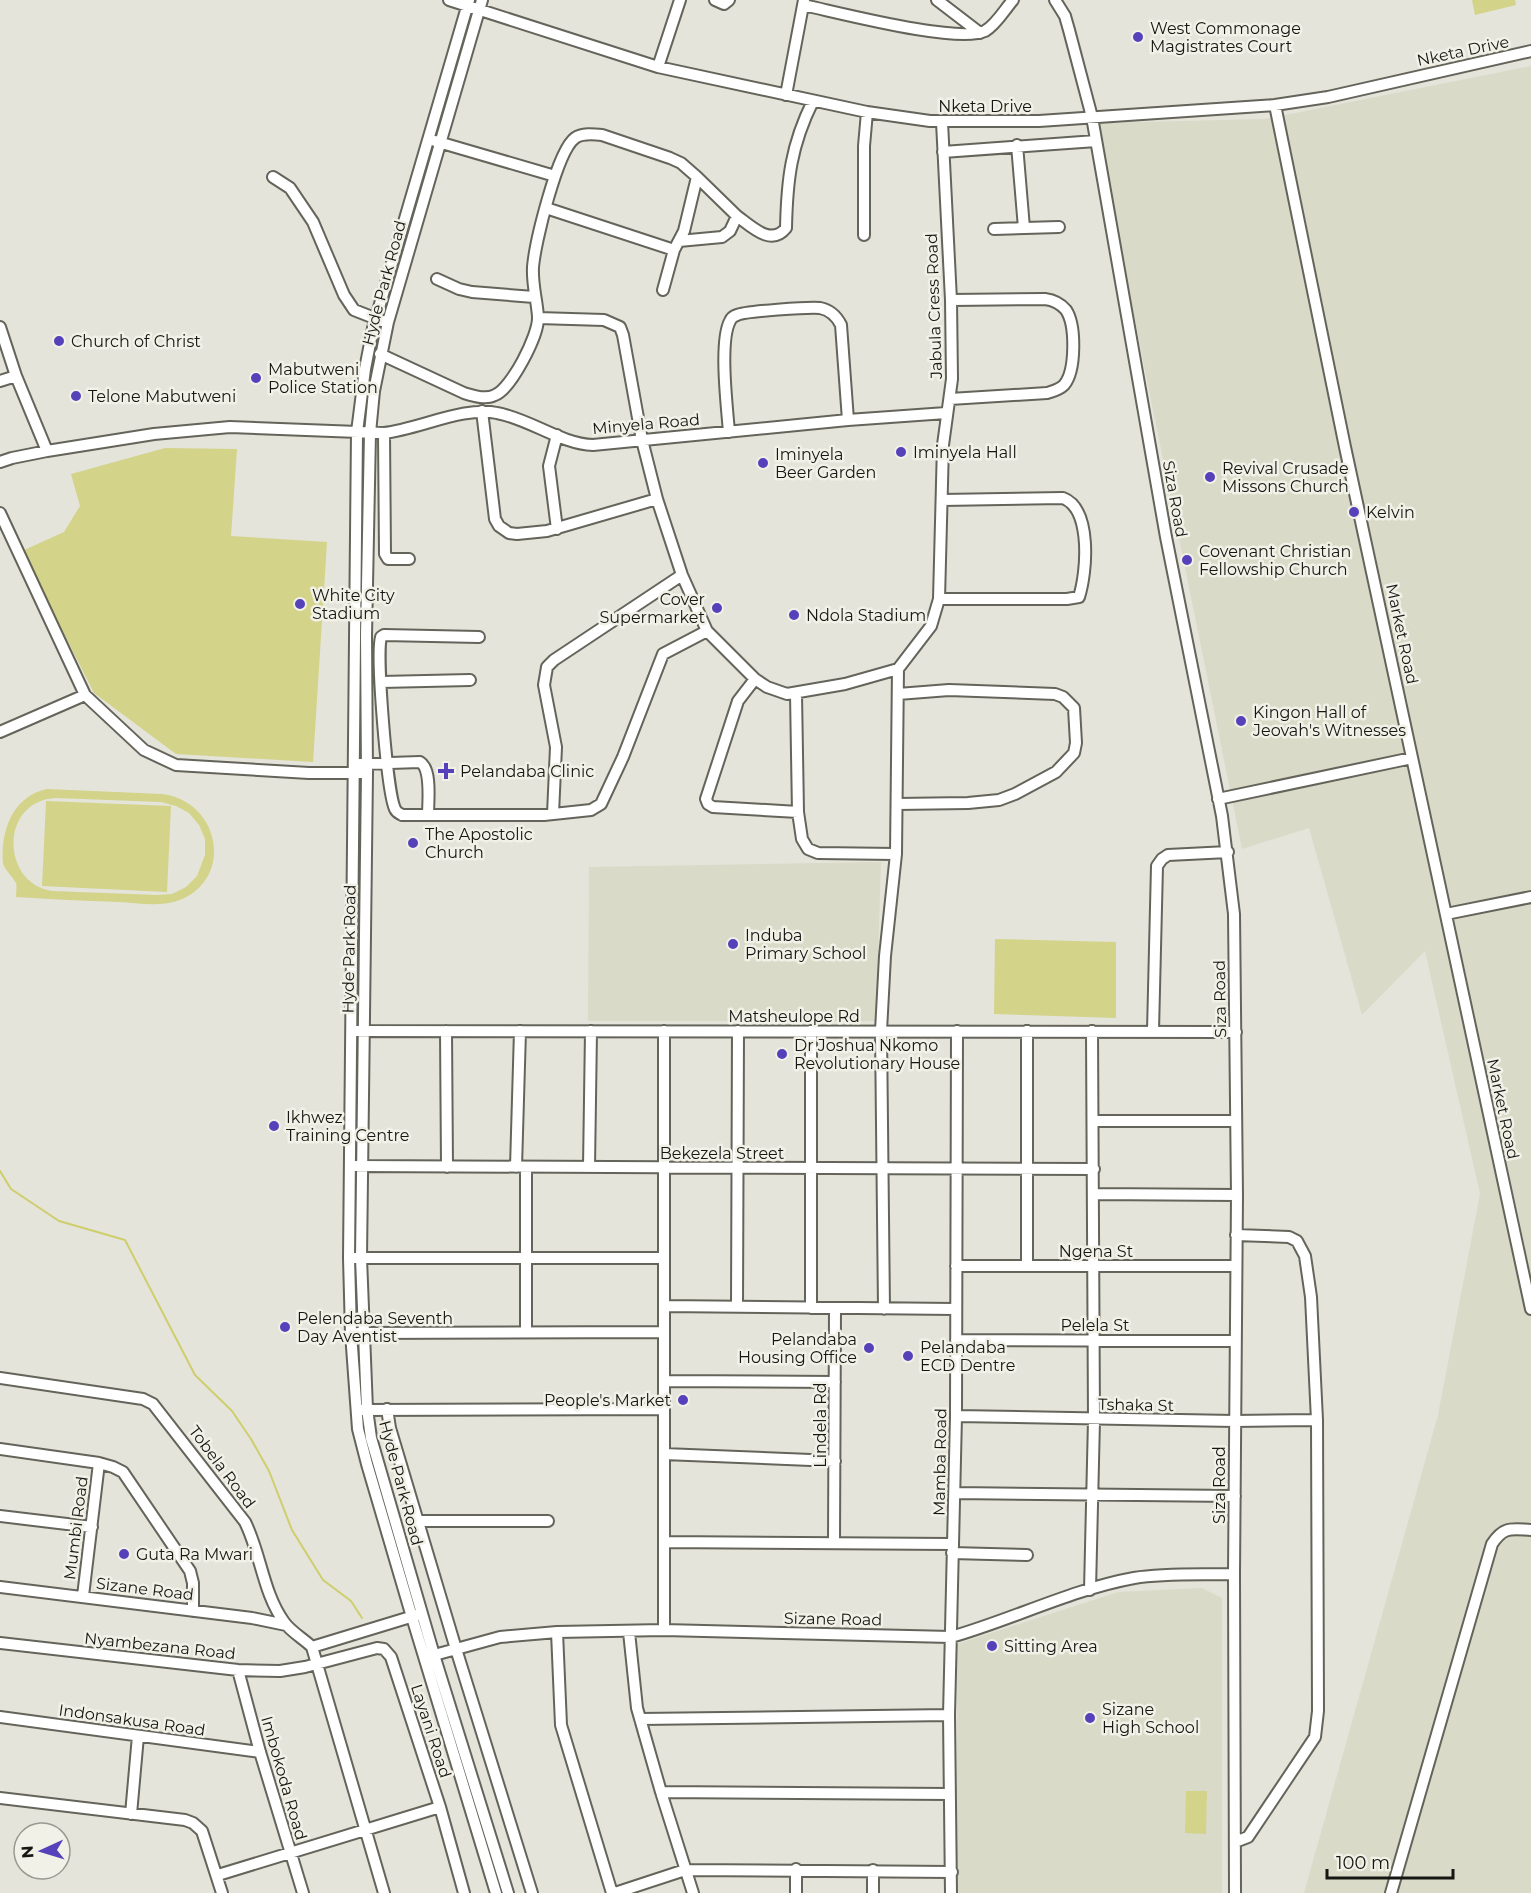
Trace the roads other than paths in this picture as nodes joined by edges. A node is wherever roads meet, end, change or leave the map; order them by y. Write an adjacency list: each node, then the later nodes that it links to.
1 (449, 0): 8 (street, Nketa Drive)
2 (680, 0): 13 (street)
3 (716, 0): 4 (street)
4 (729, 0)
5 (937, 0): 11 (street)
6 (1013, 0): 11 (street)
7 (1055, 0): 18 (street, Siza Road)
8 (468, 3): 10 (street, Nketa Drive); 20 (street, Hyde Park Road)
9 (803, 3): 11 (street); 14 (street)
10 (481, 5): 13 (street, Nketa Drive); 20 (street, Hyde Park Road)
11 (980, 33)
12 (1531, 51): 16 (street, Nketa Drive)
13 (658, 67): 14 (street, Nketa Drive)
14 (786, 95): 15 (street, Nketa Drive)
15 (813, 101): 17 (street, Nketa Drive); 28 (street)
16 (1275, 105): 18 (street, Nketa Drive); 74 (street, Market Road)
17 (867, 112): 19 (street, Nketa Drive); 32 (street)
18 (1092, 117): 19 (street, Nketa Drive); 21 (street, Siza Road)
19 (942, 122): 23 (street, Jabula Cress Road)
20 (434, 141): 24 (street); 39 (street, Hyde Park Road); 40 (street, Hyde Park Road)
21 (1096, 141): 22 (street); 78 (street, Siza Road)
22 (1017, 145): 23 (street); 30 (street)
23 (943, 152): 37 (street, Jabula Cress Road)
24 (555, 176): 26 (street); 27 (street)
25 (273, 177): 39 (street)
26 (697, 177): 28 (street); 33 (street)
27 (546, 208): 33 (street); 36 (street)
28 (737, 216): 33 (street)
29 (1059, 226): 30 (street)
30 (1024, 228): 31 (street)
31 (994, 229)
32 (864, 235)
33 (676, 246): 35 (street)
34 (437, 279): 36 (street)
35 (663, 290)
36 (534, 297): 38 (street)
37 (951, 300): 45 (street, Jabula Cress Road); 45 (street)
38 (538, 318): 42 (street); 54 (street)
39 (375, 320): 40 (street); 49 (street, Hyde Park Road)
40 (388, 322): 42 (street, Hyde Park Road)
41 (0, 327): 43 (street)
42 (380, 354): 52 (street, Hyde Park Road)
43 (16, 376): 44 (street); 55 (street)
44 (0, 381)
45 (950, 399): 47 (street, Jabula Cress Road)
46 (482, 411): 50 (street, Minyela Road); 53 (street, Minyela Road); 60 (street)
47 (946, 413): 48 (street, Minyela Road); 58 (street, Jabula Cress Road)
48 (848, 420): 51 (street, Minyela Road); 51 (street)
49 (357, 432): 52 (street, Minyela Road); 55 (street, Minyela Road); 76 (street, Hyde Park Road)
50 (384, 432): 52 (street, Minyela Road); 61 (street)
51 (729, 432): 54 (street, Minyela Road)
52 (370, 433): 77 (street, Hyde Park Road)
53 (557, 435): 54 (street, Minyela Road); 60 (street)
54 (642, 440): 57 (street)
55 (47, 452): 56 (street, Minyela Road)
56 (0, 462)
57 (657, 500): 60 (street); 62 (street)
58 (942, 500): 63 (street, Jabula Cress Road); 63 (street)
59 (0, 513): 70 (street)
60 (557, 529)
61 (409, 559)
62 (682, 575): 64 (street); 81 (street)
63 (939, 599): 66 (street, Jabula Cress Road)
64 (707, 631): 67 (street); 81 (street)
65 (479, 637): 69 (street)
66 (898, 669): 71 (street); 72 (street)
67 (755, 679): 71 (street); 80 (street)
68 (470, 680): 69 (street)
69 (381, 682): 75 (street)
70 (85, 694): 73 (street); 76 (street)
71 (795, 694): 80 (street)
72 (898, 694): 79 (street); 79 (street)
73 (2, 727)
74 (1412, 758): 78 (street); 86 (street, Market Road)
75 (387, 763): 77 (street); 82 (street); 82 (street)
76 (354, 769): 77 (street); 87 (street, Hyde Park Road)
77 (367, 769): 87 (street, Hyde Park Road)
78 (1218, 799): 83 (street, Siza Road)
79 (897, 804): 84 (street)
80 (798, 812): 84 (street)
81 (553, 814): 82 (street)
82 (428, 815)
83 (1228, 852): 98 (street); 99 (street, Siza Road)
84 (896, 854): 94 (street)
85 (1531, 897): 86 (street)
86 (1446, 914): 129 (street, Market Road)
87 (357, 1030): 88 (street, Matsheulope Rd); 102 (street, Hyde Park Road)
88 (446, 1030): 89 (street, Matsheulope Rd); 103 (street)
89 (520, 1031): 90 (street, Matsheulope Rd); 104 (street)
90 (591, 1031): 91 (street, Matsheulope Rd); 105 (street)
91 (664, 1031): 92 (street, Matsheulope Rd); 106 (street)
92 (738, 1031): 93 (street, Matsheulope Rd); 107 (street)
93 (811, 1031): 94 (street, Matsheulope Rd); 108 (street)
94 (882, 1031): 95 (street, Matsheulope Rd); 109 (street)
95 (957, 1031): 96 (street, Matsheulope Rd); 110 (street, Mamba Road)
96 (1027, 1031): 97 (street, Matsheulope Rd); 111 (street)
97 (1092, 1031): 98 (street, Matsheulope Rd); 100 (street)
98 (1153, 1031): 99 (street, Matsheulope Rd)
99 (1236, 1032): 101 (street, Siza Road)
100 (1094, 1121): 101 (street); 112 (street)
101 (1235, 1121): 114 (street, Siza Road)
102 (356, 1166): 103 (street, Bekezela Street); 116 (street, Hyde Park Road); 117 (street, Hyde Park Road)
103 (447, 1167): 104 (street, Bekezela Street)
104 (521, 1167): 105 (street, Bekezela Street); 118 (street)
105 (589, 1167): 106 (street, Bekezela Street)
106 (664, 1167): 107 (street, Bekezela Street); 119 (street)
107 (738, 1168): 108 (street, Bekezela Street); 125 (street)
108 (811, 1168): 109 (street, Bekezela Street); 126 (street)
109 (883, 1168): 110 (street, Bekezela Street); 128 (street)
110 (956, 1169): 111 (street, Bekezela Street); 120 (street, Mamba Road)
111 (1028, 1169): 112 (street, Bekezela Street); 121 (street)
112 (1094, 1169): 113 (street)
113 (1094, 1194): 114 (street); 122 (street)
114 (1237, 1195): 115 (street, Siza Road)
115 (1236, 1235): 123 (street, Siza Road); 146 (street)
116 (349, 1258): 117 (street); 133 (street, Hyde Park Road)
117 (361, 1258): 118 (street); 134 (street, Hyde Park Road)
118 (525, 1258): 119 (street); 131 (street)
119 (664, 1258): 124 (street)
120 (956, 1266): 121 (street, Ngena St); 130 (street, Mamba Road)
121 (1027, 1266): 122 (street, Ngena St)
122 (1094, 1266): 123 (street, Ngena St); 135 (street)
123 (1235, 1266): 137 (street, Siza Road)
124 (664, 1306): 125 (street); 132 (street)
125 (737, 1307): 126 (street)
126 (811, 1308): 127 (street)
127 (835, 1308): 128 (street); 140 (street, Lindela Rd)
128 (884, 1309): 130 (street)
129 (1531, 1309)
130 (955, 1310): 136 (street, Mamba Road)
131 (526, 1331): 132 (street); 134 (street)
132 (664, 1332): 139 (street)
133 (351, 1333): 134 (street); 141 (street, Hyde Park Road)
134 (364, 1333): 141 (street, Hyde Park Road)
135 (1093, 1339): 136 (street, Pelela St); 137 (street, Pelela St); 145 (street)
136 (956, 1340): 144 (street, Mamba Road)
137 (1235, 1341): 147 (street, Siza Road)
138 (0, 1378): 170 (street, Tobela Road)
139 (664, 1381): 140 (street); 143 (street)
140 (835, 1382): 150 (street, Lindela Rd)
141 (361, 1409): 142 (street); 169 (street, Hyde Park Road)
142 (387, 1409): 143 (street); 156 (street)
143 (664, 1409): 149 (street)
144 (956, 1416): 145 (street, Tshaka St); 152 (street, Mamba Road)
145 (1094, 1420): 147 (street, Tshaka St); 153 (street)
146 (1317, 1420): 147 (street, Tshaka St); 192 (street)
147 (1234, 1421): 154 (street, Siza Road)
148 (0, 1449): 151 (street)
149 (664, 1454): 150 (street); 160 (street)
150 (835, 1461): 161 (street, Lindela Rd)
151 (99, 1463): 158 (street, Mumbi Road); 168 (street)
152 (955, 1493): 153 (street); 162 (street, Mamba Road)
153 (1093, 1495): 154 (street); 166 (street)
154 (1235, 1496): 164 (street, Siza Road)
155 (0, 1516): 158 (street)
156 (418, 1521): 157 (street); 177 (street)
157 (548, 1521)
158 (92, 1527): 167 (street, Mumbi Road)
159 (1531, 1530): 212 (street)
160 (664, 1542): 161 (street); 171 (street)
161 (834, 1542): 162 (street)
162 (952, 1549): 163 (street); 174 (street, Mamba Road)
163 (1027, 1555)
164 (1234, 1574): 166 (street, Sizane Road); 192 (street, Siza Road)
165 (0, 1587): 167 (street, Sizane Road)
166 (1090, 1590): 174 (street, Sizane Road)
167 (83, 1596): 168 (street, Sizane Road)
168 (193, 1611): 170 (street, Sizane Road)
169 (417, 1615): 176 (street); 178 (street, Hyde Park Road)
170 (286, 1625): 176 (street, Tobela Road)
171 (664, 1630): 173 (street, Sizane Road); 174 (street, Sizane Road)
172 (557, 1632): 173 (street, Sizane Road); 177 (street, Sizane Road); 206 (street)
173 (629, 1632): 183 (street)
174 (951, 1637): 181 (street, Mamba Road)
175 (0, 1643): 180 (street, Nyambezana Road)
176 (312, 1647): 179 (street)
177 (456, 1649): 178 (street, Sizane Road); 205 (street)
178 (429, 1656): 203 (street, Hyde Park Road); 204 (street, Hyde Park Road)
179 (316, 1664): 180 (street, Nyambezana Road); 189 (street, Layani Road); 191 (street)
180 (238, 1670): 185 (street, Imbokoda Road)
181 (949, 1715): 183 (street); 187 (street, Mamba Road)
182 (0, 1717): 184 (street, Indonsakusa Road)
183 (640, 1719): 186 (street)
184 (138, 1736): 185 (street, Indonsakusa Road); 190 (street)
185 (260, 1752): 193 (street, Imbokoda Road)
186 (661, 1792): 187 (street); 195 (street)
187 (949, 1794): 197 (street, Mamba Road)
188 (0, 1798): 190 (street)
189 (440, 1807): 191 (street); 202 (street, Layani Road)
190 (131, 1814): 198 (street)
191 (365, 1829): 193 (street); 201 (street)
192 (1235, 1842): 211 (street, Siza Road)
193 (290, 1852): 198 (street); 200 (street, Imbokoda Road)
194 (796, 1869): 195 (street); 196 (street); 208 (street)
195 (685, 1870): 206 (street); 207 (street)
196 (873, 1870): 197 (street); 209 (street)
197 (952, 1872): 210 (street, Mamba Road)
198 (218, 1875): 199 (street)
199 (222, 1893)
200 (303, 1893)
201 (384, 1893)
202 (465, 1893)
203 (496, 1893)
204 (508, 1893)
205 (532, 1893)
206 (614, 1893)
207 (693, 1893)
208 (796, 1893)
209 (873, 1893)
210 (951, 1893)
211 (1235, 1893)
212 (1391, 1893)

